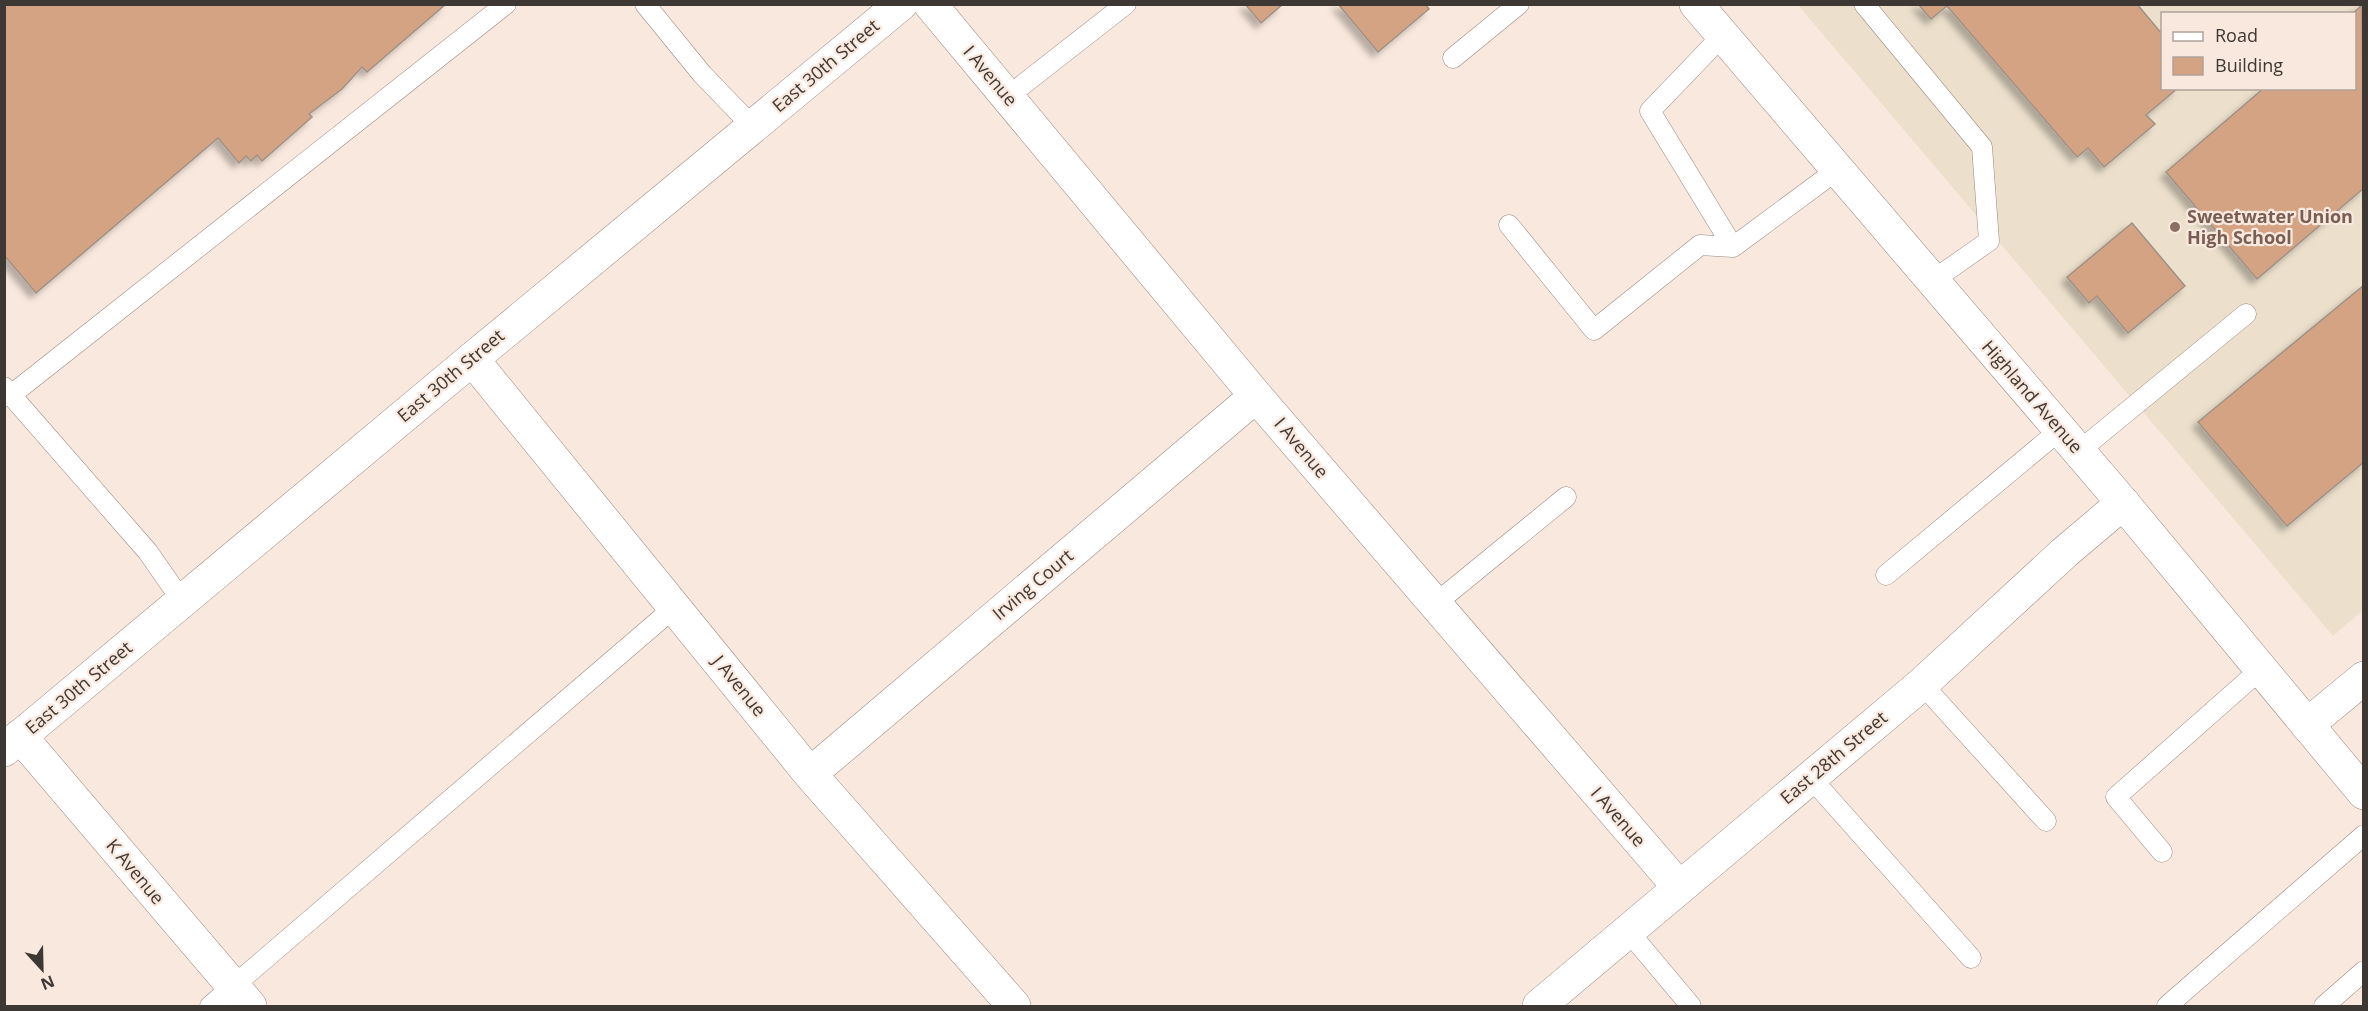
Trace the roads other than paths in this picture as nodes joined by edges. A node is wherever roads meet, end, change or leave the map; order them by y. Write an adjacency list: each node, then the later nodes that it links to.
1 (506, 4): 19 (lane)
2 (645, 4): 12 (lane)
3 (901, 4): 12 (street, East 30th Street)
4 (930, 4): 11 (street, I Avenue)
5 (1126, 4): 11 (lane)
6 (1519, 4): 10 (lane)
7 (1696, 4): 9 (street, Highland Avenue)
8 (1864, 4): 16 (lane)
9 (1722, 36): 13 (street, Highland Avenue); 15 (lane)
10 (1453, 58)
11 (1007, 97): 20 (street, I Avenue)
12 (753, 127): 18 (street, East 30th Street)
13 (1837, 170): 15 (lane); 16 (street, Highland Avenue)
14 (1509, 225): 15 (lane)
15 (1733, 247)
16 (1932, 281): 21 (street, Highland Avenue)
17 (2246, 314): 21 (lane)
18 (472, 358): 25 (street, East 30th Street); 27 (street, J Avenue)
19 (7, 393): 25 (lane)
20 (1256, 396): 26 (street, I Avenue); 33 (street, Irving Court)
21 (2069, 441): 23 (street, Highland Avenue); 24 (lane)
22 (1566, 497): 26 (lane)
23 (2123, 503): 28 (street, Highland Avenue); 30 (street, East 28th Street)
24 (1886, 575)
25 (182, 601): 32 (street, East 30th Street)
26 (1435, 604): 39 (street, I Avenue)
27 (676, 606): 33 (street, J Avenue); 43 (lane)
28 (2261, 669): 31 (street, Highland Avenue); 38 (lane)
29 (2364, 678): 31 (street)
30 (1922, 684): 34 (street, East 28th Street); 36 (lane)
31 (2307, 725): 35 (street, Highland Avenue)
32 (12, 743): 43 (street, K Avenue)
33 (810, 774): 44 (street, J Avenue)
34 (1810, 777): 39 (street, East 28th Street); 41 (lane)
35 (2364, 793)
36 (2046, 821)
37 (2364, 835): 47 (lane)
38 (2162, 852)
39 (1679, 887): 40 (street, East 28th Street)
40 (1628, 931): 45 (street, East 28th Street); 46 (lane)
41 (1971, 958)
42 (2364, 971): 48 (lane)
43 (231, 1000)
44 (1014, 1006)
45 (1539, 1006)
46 (1690, 1006)
47 (2167, 1006)
48 (2324, 1006)

